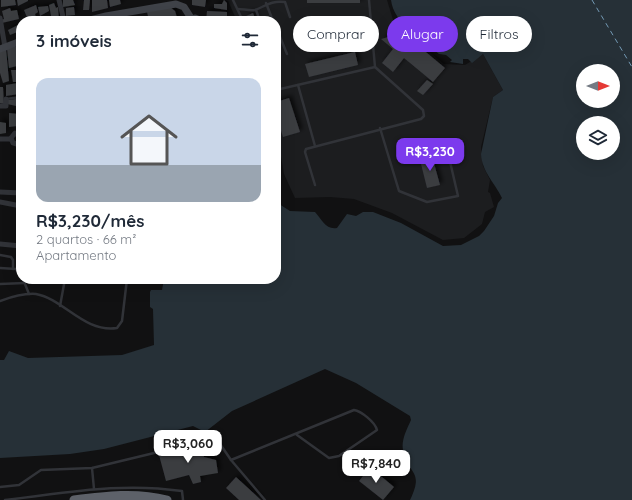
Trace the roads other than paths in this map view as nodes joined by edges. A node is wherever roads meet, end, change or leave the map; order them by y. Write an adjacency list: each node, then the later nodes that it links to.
1 (59, 0): 8 (street)
2 (233, 0): 6 (lane)
3 (369, 0): 20 (lane)
4 (181, 2): 9 (street); 10 (street)
5 (266, 2): 7 (lane); 13 (lane); 14 (lane)
6 (238, 9): 7 (lane); 11 (lane)
7 (256, 10): 12 (lane)
8 (63, 16)
9 (116, 16)
10 (188, 16)
11 (241, 16)
12 (258, 16)
13 (271, 16)
14 (290, 17)
15 (0, 18): 18 (street)
16 (281, 39): 19 (lane)
17 (16, 43): 18 (street)
18 (3, 48)
19 (287, 54)
20 (376, 67): 21 (lane); 26 (lane)
21 (298, 85): 22 (lane); 32 (lane)
22 (281, 89)
23 (16, 98): 24 (lane)
24 (6, 99): 25 (street)
25 (0, 106)
26 (380, 128): 30 (lane); 32 (lane)
27 (16, 133): 29 (street)
28 (0, 139): 29 (street)
29 (11, 139): 31 (street)
30 (445, 140)
31 (16, 144)
32 (315, 146): 33 (lane)
33 (315, 185)
34 (0, 192): 35 (street)
35 (16, 193)
36 (0, 202): 37 (street)
37 (16, 205)
38 (0, 244): 39 (street)
39 (16, 246)
40 (0, 255): 42 (lane)
41 (0, 268): 42 (lane)
42 (13, 269): 43 (lane)
43 (16, 271)
44 (16, 283): 45 (lane)
45 (0, 284)
46 (24, 284): 49 (lane)
47 (64, 284): 51 (lane)
48 (126, 284): 51 (lane)
49 (29, 294): 50 (lane); 51 (lane)
50 (0, 301)
51 (60, 306)
52 (297, 434): 52 (lane); 53 (lane)
53 (231, 460): 54 (lane); 61 (lane)
54 (92, 468): 55 (lane); 56 (lane)
55 (0, 487)
56 (94, 493): 57 (lane); 58 (highway); 59 (highway); 60 (lane)
57 (5, 500)
58 (74, 500)
59 (167, 500)
60 (183, 500)
61 (265, 500)

